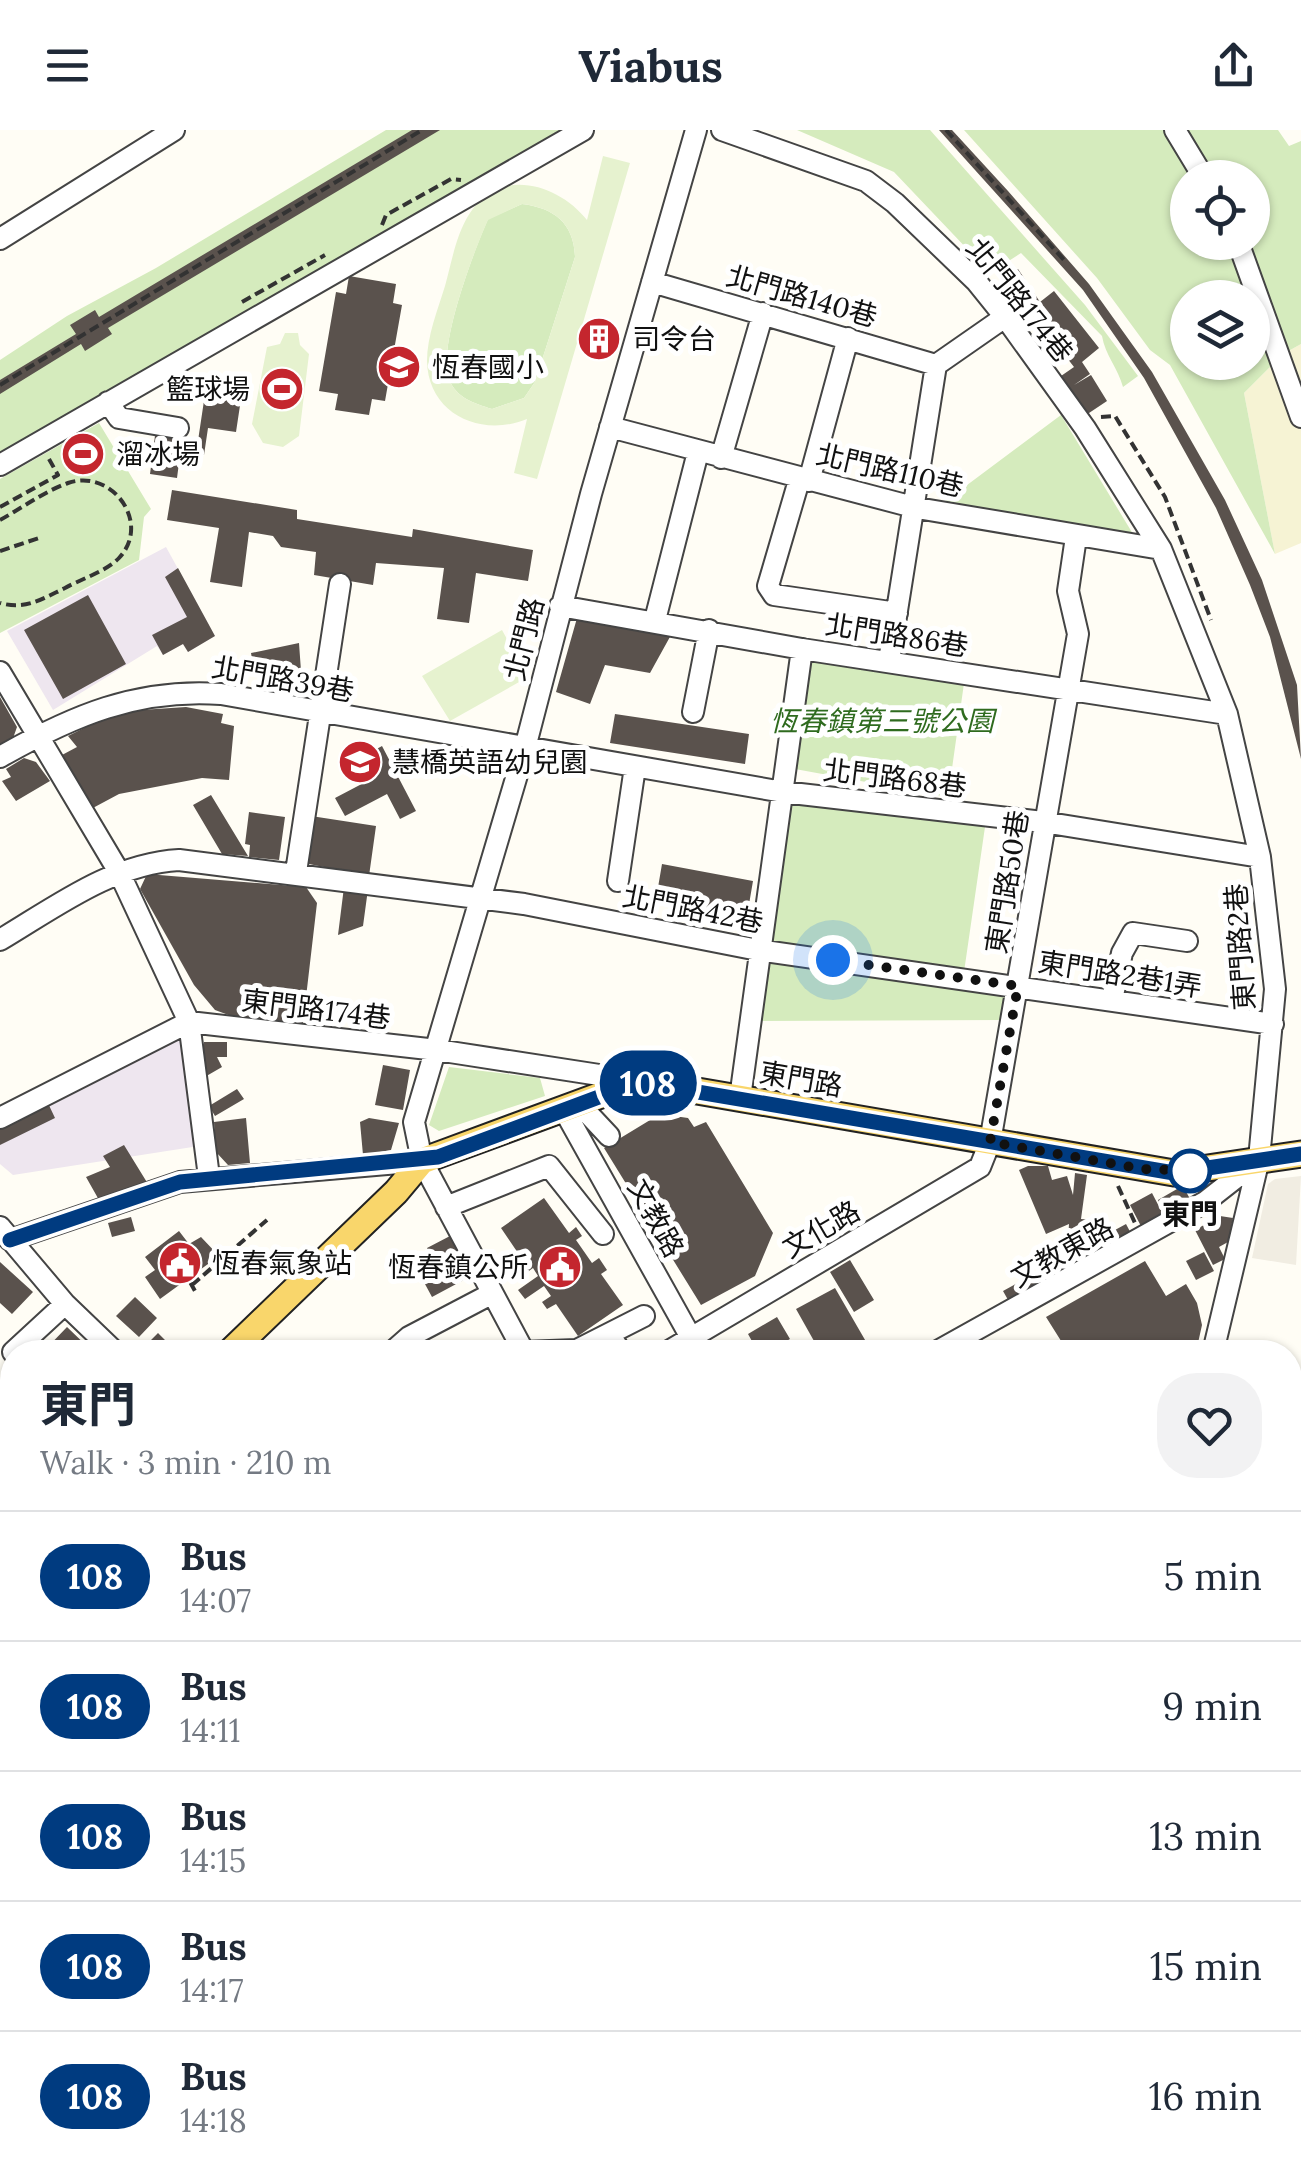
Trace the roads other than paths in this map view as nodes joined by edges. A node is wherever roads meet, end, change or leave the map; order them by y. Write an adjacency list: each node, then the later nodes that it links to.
1 (174, 130): 7 (street)
2 (583, 130): 14 (street)
3 (696, 130): 9 (street, 北門路)
4 (722, 130): 11 (street, 北門路174巷)
5 (1175, 130): 6 (street)
6 (1193, 160)
7 (0, 239)
8 (1245, 260): 15 (street)
9 (652, 282): 10 (street, 北門路140巷); 16 (street, 北門路)
10 (763, 313): 12 (street, 北門路140巷); 19 (street)
11 (1005, 317): 13 (street); 24 (street, 北門路174巷)
12 (848, 338): 13 (street, 北門路140巷); 21 (street)
13 (936, 364): 22 (street)
14 (108, 402): 17 (street); 20 (street)
15 (1300, 413)
16 (610, 427): 18 (street, 北門路110巷); 26 (street, 北門路)
17 (178, 428)
18 (698, 452): 19 (street, 北門路110巷); 28 (street)
19 (721, 458): 21 (street, 北門路110巷)
20 (0, 464)
21 (804, 479): 22 (street, 北門路110巷); 27 (street)
22 (916, 508): 23 (street, 北門路110巷); 27 (street)
23 (1076, 537): 24 (street, 北門路110巷); 33 (street, 東門路50巷)
24 (1161, 549): 36 (street, 東門路2巷)
25 (340, 584): 35 (street)
26 (560, 606): 28 (street, 北門路86巷); 38 (street, 北門路)
27 (897, 613): 31 (street)
28 (655, 620): 29 (street, 北門路86巷)
29 (709, 630): 30 (street, 北門路86巷); 34 (street)
30 (802, 649): 31 (street, 北門路86巷); 41 (street)
31 (890, 661): 33 (street, 北門路86巷)
32 (0, 672): 37 (street)
33 (1068, 690): 36 (street, 北門路86巷); 42 (street, 東門路50巷)
34 (693, 712)
35 (319, 713): 37 (street, 北門路39巷); 38 (street, 北門路39巷); 45 (street)
36 (1227, 714): 43 (street, 東門路2巷)
37 (38, 735): 39 (street, 北門路39巷); 44 (street)
38 (525, 748): 40 (street, 北門路68巷); 47 (street, 北門路)
39 (0, 757)
40 (635, 767): 41 (street, 北門路68巷); 46 (street)
41 (783, 792): 42 (street, 北門路68巷); 50 (street)
42 (1044, 822): 43 (street, 北門路68巷); 51 (street, 東門路50巷)
43 (1260, 857): 54 (street, 東門路2巷)
44 (119, 872): 45 (street); 48 (street); 53 (street)
45 (296, 872): 47 (street)
46 (618, 881)
47 (478, 898): 50 (street, 北門路42巷); 55 (street, 北門路)
48 (0, 940)
49 (1187, 941): 52 (street)
50 (758, 950): 51 (street, 北門路42巷); 57 (street)
51 (1018, 986): 52 (street, 東門路2巷1弄); 61 (street, 東門路50巷)
52 (1112, 1000): 54 (street, 東門路2巷1弄)
53 (189, 1022): 55 (street, 東門路174巷); 59 (street); 65 (street)
54 (1273, 1024): 63 (street, 東門路2巷)
55 (437, 1050): 56 (street, 東門路174巷); 64 (street, 北門路)
56 (639, 1082): 57 (main road, 東門路); 58 (main road)
57 (740, 1098): 61 (main road, 東門路)
58 (572, 1108): 60 (street); 64 (main road); 80 (street, 文教路)
59 (0, 1118)
60 (609, 1136)
61 (990, 1142): 63 (main road, 東門路); 81 (street, 文化路)
62 (1301, 1154): 63 (main road, 東門路)
63 (1259, 1159): 82 (street, 文教東路); 83 (street, 東門路2巷)
64 (422, 1160): 65 (street); 66 (street); 75 (main road)
65 (209, 1177): 67 (street)
66 (446, 1207): 68 (street); 69 (street)
67 (5, 1233): 70 (street)
68 (603, 1234)
69 (491, 1294): 76 (street); 77 (street)
70 (65, 1304): 73 (street); 74 (street)
71 (644, 1316): 72 (street)
72 (609, 1334): 78 (street); 79 (street)
73 (27, 1340)
74 (102, 1340)
75 (242, 1340)
76 (405, 1340)
77 (517, 1340)
78 (597, 1340)
79 (613, 1340)
80 (692, 1340)
81 (703, 1340)
82 (958, 1340)
83 (1216, 1340)

